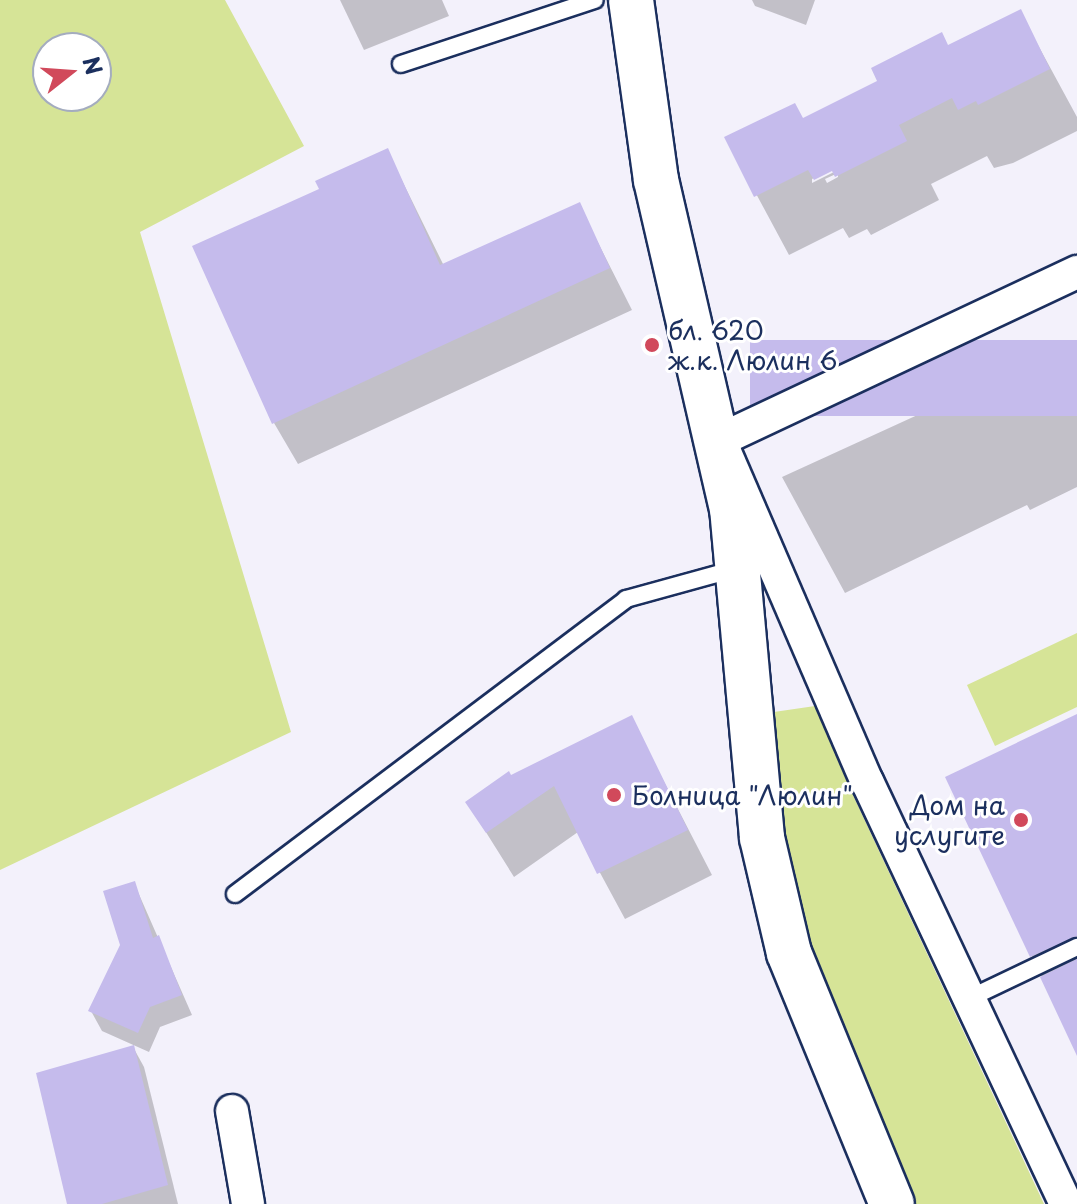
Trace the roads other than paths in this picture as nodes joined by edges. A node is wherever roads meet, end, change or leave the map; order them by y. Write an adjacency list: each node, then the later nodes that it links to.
1 (595, 0): 3 (lane)
2 (631, 0): 5 (main road)
3 (401, 64)
4 (1077, 272): 5 (street)
5 (720, 440): 6 (main road); 9 (street)
6 (737, 568): 7 (lane); 12 (main road)
7 (235, 894)
8 (1077, 947): 9 (lane)
9 (970, 998): 13 (street)
10 (232, 1111): 11 (street)
11 (248, 1204)
12 (892, 1204)
13 (1066, 1204)

